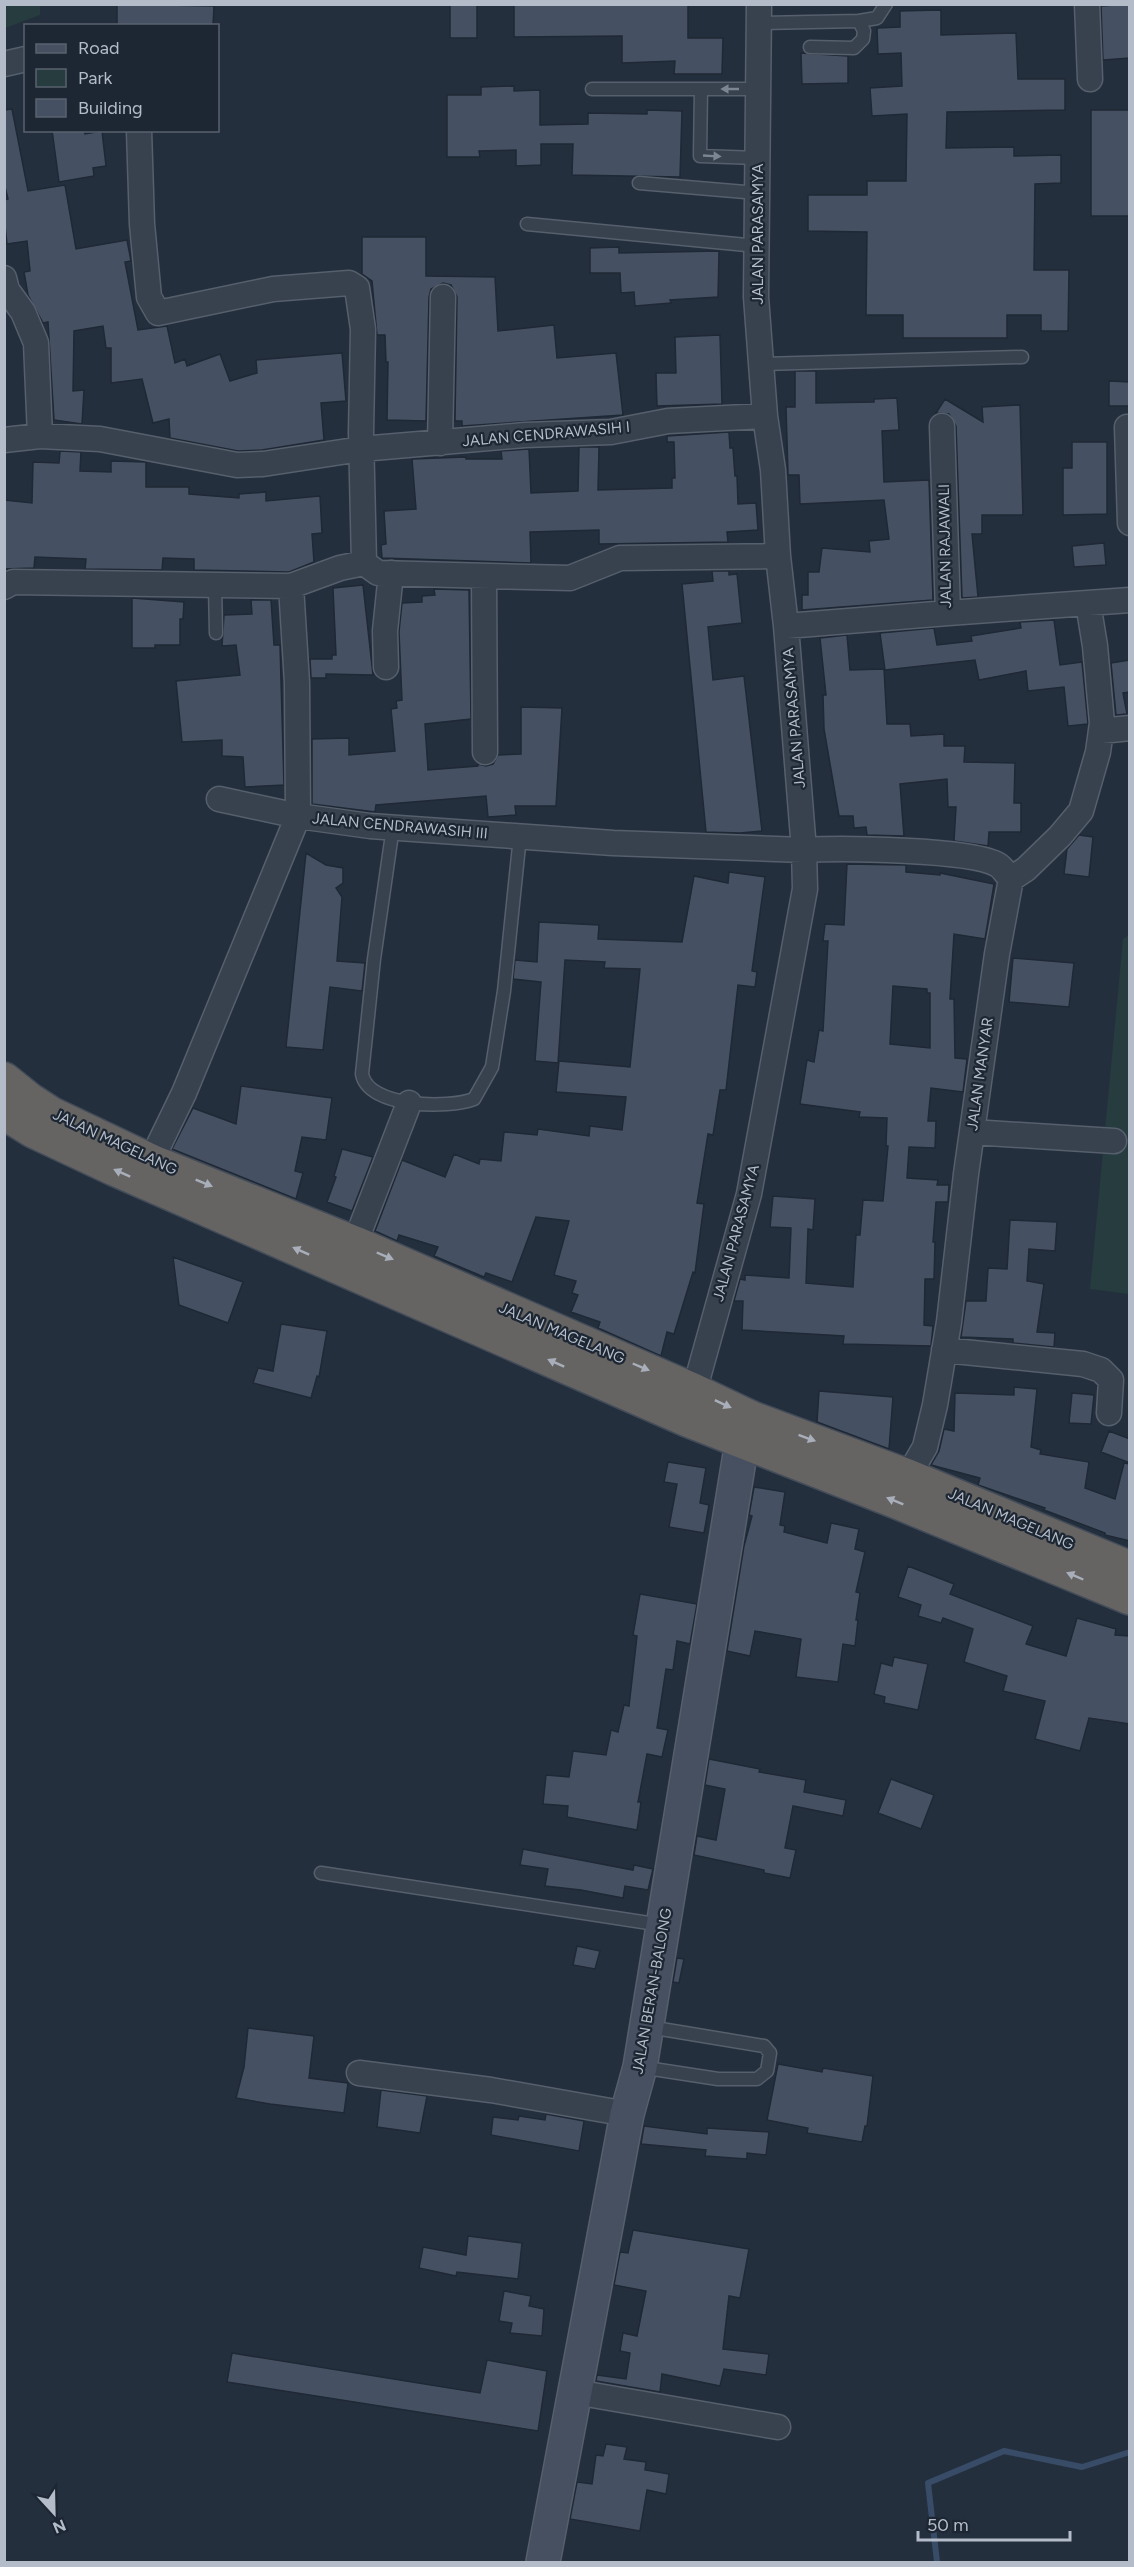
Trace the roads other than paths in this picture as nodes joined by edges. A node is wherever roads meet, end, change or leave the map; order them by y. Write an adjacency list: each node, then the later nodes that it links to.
1 (886, 4): 4 (lane)
2 (1087, 4): 8 (street)
3 (759, 14): 4 (lane); 11 (street, JALAN PARASAMYA)
4 (859, 21): 5 (lane)
5 (810, 47)
6 (24, 59): 7 (street)
7 (4, 64)
8 (1090, 79)
9 (592, 89): 10 (lane)
10 (701, 89): 11 (lane, one-way to 10); 13 (lane, one-way to 13)
11 (759, 89): 13 (street, JALAN PARASAMYA)
12 (139, 132): 28 (street)
13 (758, 158): 15 (street, JALAN PARASAMYA)
14 (639, 183): 15 (lane)
15 (757, 193): 17 (street, JALAN PARASAMYA)
16 (527, 224): 17 (lane)
17 (757, 246): 21 (street, JALAN PARASAMYA)
18 (4, 278): 25 (street)
19 (442, 297): 27 (street)
20 (1022, 357): 21 (lane)
21 (761, 364): 22 (street, JALAN PARASAMYA)
22 (765, 416): 27 (street, JALAN CENDRAWASIH I); 30 (street, JALAN PARASAMYA)
23 (942, 426): 39 (street, JALAN RAJAWALI)
24 (1127, 427): 29 (street)
25 (40, 436): 26 (street, JALAN CENDRAWASIH I); 28 (street, JALAN CENDRAWASIH I)
26 (4, 440)
27 (440, 443): 28 (street, JALAN CENDRAWASIH I)
28 (361, 449): 31 (street)
29 (1130, 523)
30 (778, 556): 33 (street); 40 (street, JALAN PARASAMYA)
31 (364, 563): 32 (street); 35 (street)
32 (391, 573): 33 (street); 42 (street)
33 (484, 576): 45 (street)
34 (215, 586): 35 (street); 36 (street); 41 (lane)
35 (291, 586): 47 (street)
36 (4, 588)
37 (1130, 600): 38 (street)
38 (1088, 603): 39 (street); 44 (street)
39 (948, 613): 40 (street, JALAN RAJAWALI)
40 (786, 626): 50 (street, JALAN PARASAMYA)
41 (216, 633)
42 (386, 667)
43 (1130, 728): 44 (street)
44 (1101, 731): 51 (street)
45 (485, 752)
46 (219, 799): 47 (street)
47 (298, 816): 48 (street, JALAN CENDRAWASIH III); 57 (street, JALAN CENDRAWASIH III)
48 (393, 827): 49 (street, JALAN CENDRAWASIH III); 53 (lane)
49 (520, 836): 50 (street, JALAN CENDRAWASIH III); 53 (lane)
50 (804, 850): 51 (street); 60 (street, JALAN PARASAMYA)
51 (1011, 879): 55 (street, JALAN MANYAR)
52 (4, 1079): 57 (highway, JALAN MAGELANG)
53 (409, 1103): 58 (street)
54 (4, 1113): 60 (highway, JALAN MAGELANG, one-way to 54)
55 (972, 1132): 56 (street); 59 (street, JALAN MANYAR)
56 (1114, 1141)
57 (151, 1161): 58 (highway, JALAN MAGELANG, one-way to 58)
58 (355, 1243): 60 (highway, JALAN MAGELANG, one-way to 60)
59 (944, 1350): 61 (street); 63 (street, JALAN MANYAR)
60 (690, 1405): 62 (highway, JALAN MAGELANG)
61 (1109, 1413)
62 (747, 1430): 63 (highway, JALAN MAGELANG, one-way to 63); 65 (highway, JALAN MAGELANG, one-way to 62); 67 (main road, JALAN BERAN-BALONG)
63 (908, 1476): 64 (highway, JALAN MAGELANG)
64 (1130, 1568)
65 (1130, 1598)
66 (321, 1873): 67 (lane)
67 (663, 1925): 68 (main road, JALAN BERAN-BALONG)
68 (645, 2026): 69 (main road, JALAN BERAN-BALONG); 69 (lane)
69 (640, 2067): 71 (main road, JALAN BERAN-BALONG)
70 (359, 2073): 71 (street)
71 (627, 2114): 72 (main road, JALAN BERAN-BALONG)
72 (574, 2392): 73 (street); 74 (main road, JALAN BERAN-BALONG)
73 (778, 2427)
74 (543, 2562)

